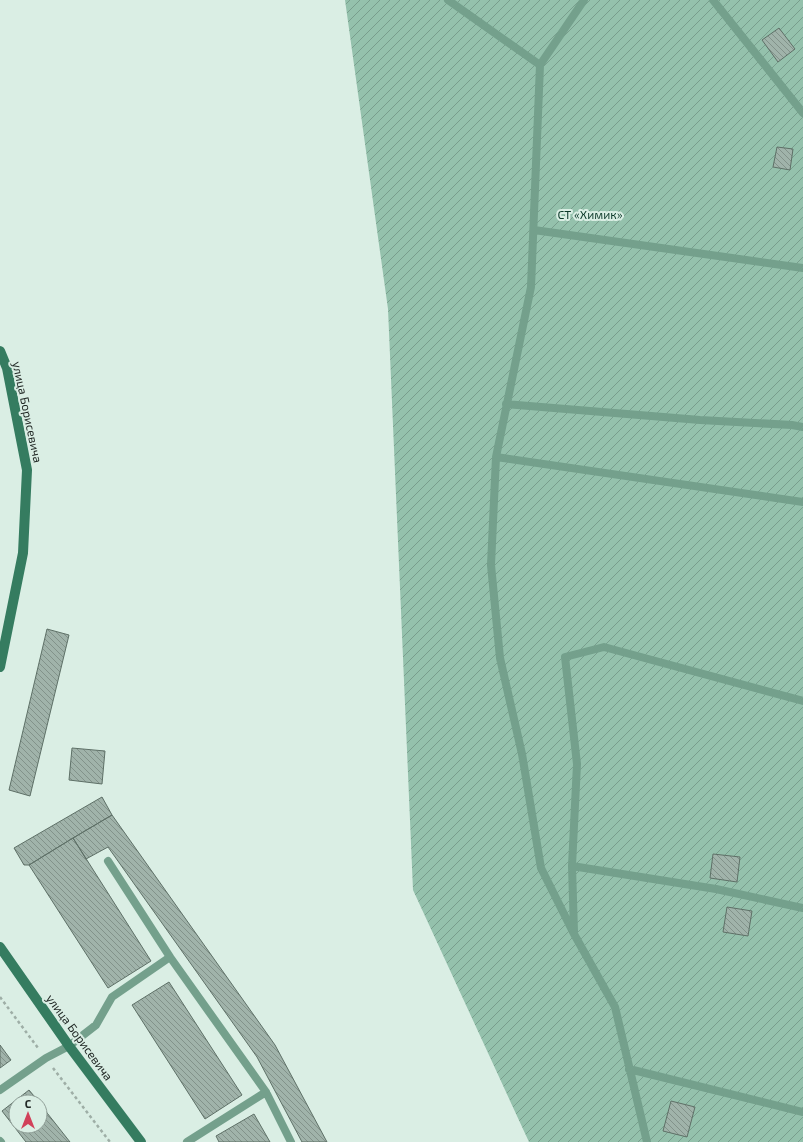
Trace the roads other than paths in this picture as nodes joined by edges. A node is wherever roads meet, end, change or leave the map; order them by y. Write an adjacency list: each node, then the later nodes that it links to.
1 (448, 0): 4 (lane)
2 (584, 0): 4 (lane)
3 (714, 0): 5 (lane)
4 (540, 65): 6 (lane)
5 (803, 114)
6 (534, 230): 7 (lane); 9 (lane)
7 (803, 268)
8 (0, 351): 13 (street, улица Борисевича)
9 (506, 404): 10 (lane); 11 (lane)
10 (803, 427)
11 (496, 457): 12 (lane); 18 (lane)
12 (803, 502)
13 (0, 668)
14 (803, 700): 16 (lane)
15 (108, 861): 20 (lane)
16 (572, 866): 17 (lane); 18 (lane)
17 (803, 908)
18 (574, 934): 22 (lane)
19 (0, 946): 21 (street, улица Борисевича)
20 (170, 957): 21 (lane); 24 (lane)
21 (69, 1046): 23 (lane); 26 (street, улица Борисевича)
22 (629, 1069): 25 (lane); 29 (lane)
23 (0, 1090)
24 (266, 1092): 27 (lane); 28 (lane)
25 (803, 1112)
26 (141, 1142)
27 (187, 1142)
28 (291, 1142)
29 (647, 1142)

